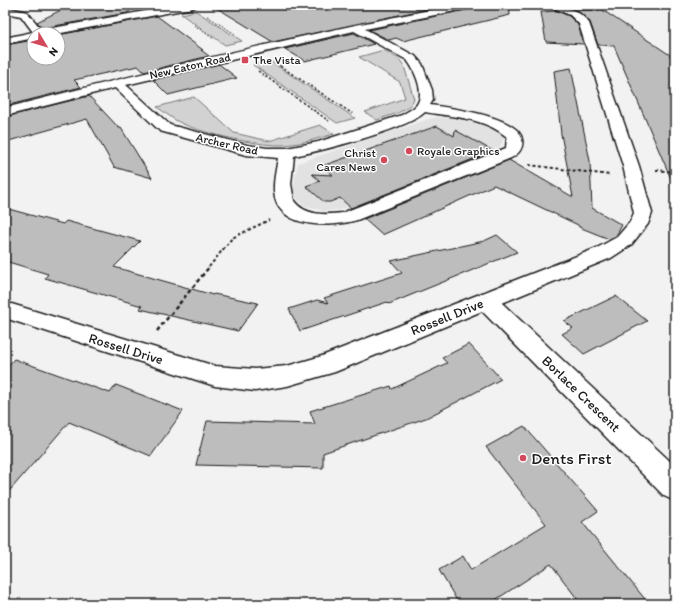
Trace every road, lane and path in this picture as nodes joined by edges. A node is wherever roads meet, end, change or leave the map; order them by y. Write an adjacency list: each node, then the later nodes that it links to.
1 (27, 5): 8 (street)
2 (193, 5): 5 (street)
3 (470, 5): 6 (street, New Eaton Road)
4 (552, 5): 24 (street, Rossell Drive)
5 (179, 6): 7 (street)
6 (445, 7): 11 (street, New Eaton Road)
7 (166, 10): 12 (street); 16 (path)
8 (7, 11): 10 (street)
9 (204, 14): 15 (path)
10 (33, 26)
11 (355, 28): 15 (street, New Eaton Road); 18 (street)
12 (66, 29)
13 (26, 37): 14 (street)
14 (5, 41)
15 (263, 49): 16 (street, New Eaton Road); 20 (path)
16 (230, 56): 17 (street, New Eaton Road); 21 (path)
17 (116, 83): 19 (street, New Eaton Road); 22 (street, Archer Road)
18 (422, 107): 20 (street, Archer Road); 23 (street)
19 (5, 112)
20 (381, 126): 21 (street, Archer Road)
21 (345, 138): 22 (street, Archer Road)
22 (287, 153): 25 (street)
23 (505, 155): 24 (path); 25 (street)
24 (634, 178): 26 (street, Rossell Drive)
25 (291, 210): 28 (path)
26 (486, 301): 28 (street, Rossell Drive); 29 (street, Borlace Crescent)
27 (5, 310): 28 (street, Rossell Drive)
28 (139, 354)
29 (675, 486)

